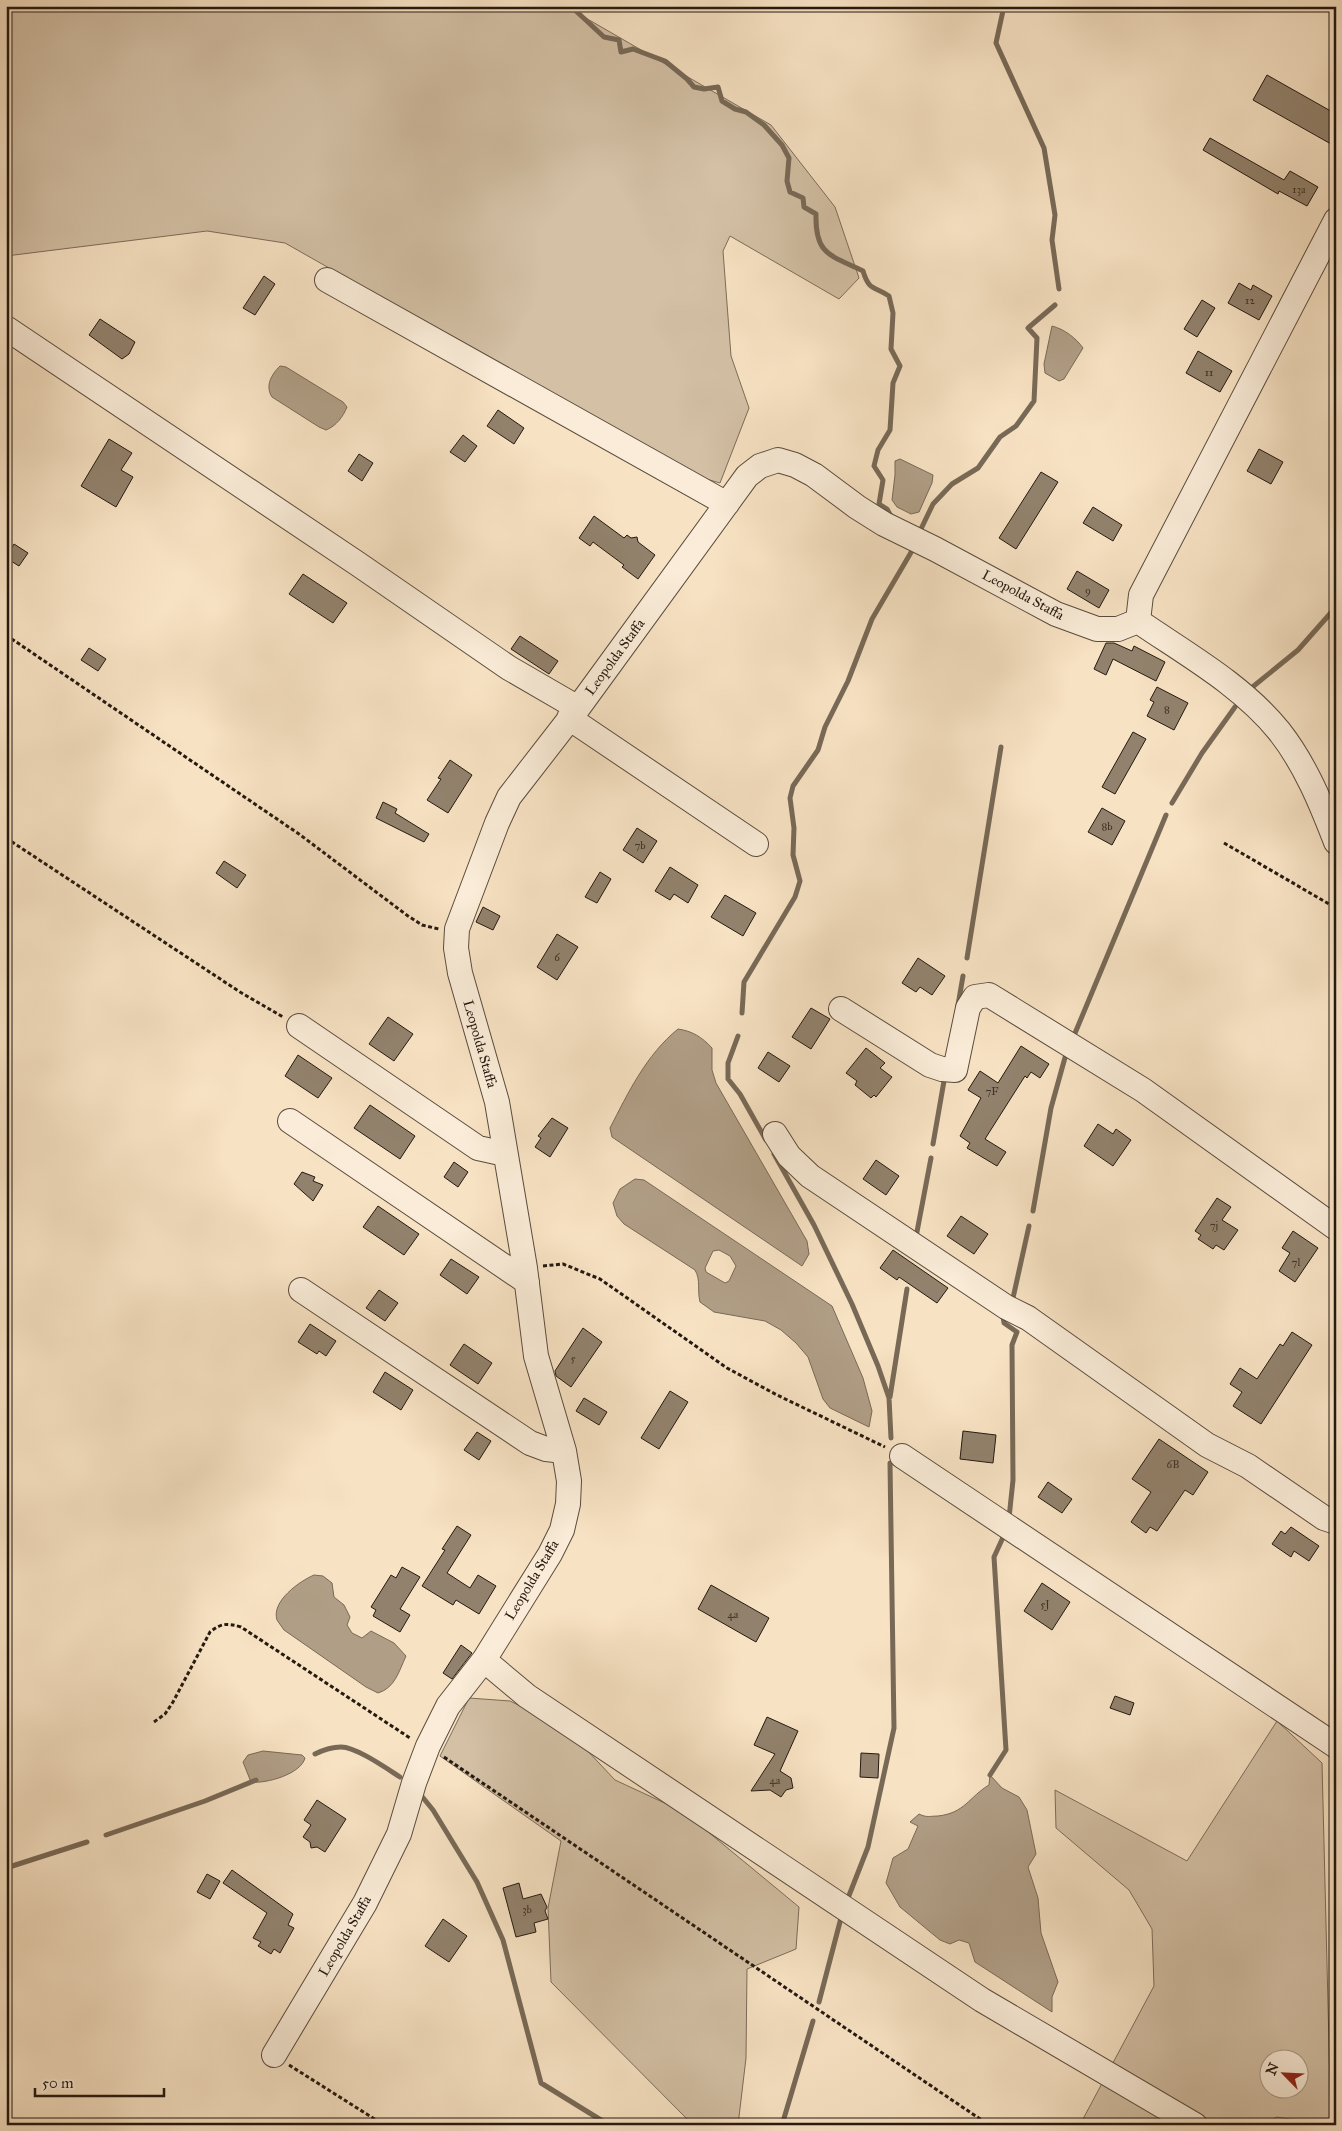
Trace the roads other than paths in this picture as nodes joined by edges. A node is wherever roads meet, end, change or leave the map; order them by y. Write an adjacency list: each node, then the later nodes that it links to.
1 (1336, 220): 5 (street)
2 (327, 280): 4 (street)
3 (6, 328): 6 (street)
4 (727, 504): 5 (street, Leopolda Staffa); 6 (street, Leopolda Staffa)
5 (1138, 621): 7 (street)
6 (574, 713): 8 (street); 13 (street, Leopolda Staffa)
7 (1336, 842)
8 (756, 844)
9 (841, 1009): 14 (street)
10 (299, 1026): 13 (street)
11 (290, 1121): 15 (street)
12 (775, 1134): 19 (street)
13 (504, 1154): 15 (street, Leopolda Staffa)
14 (1336, 1228)
15 (526, 1275): 17 (street, Leopolda Staffa)
16 (301, 1290): 17 (street)
17 (564, 1450): 20 (street, Leopolda Staffa)
18 (902, 1456): 21 (street)
19 (1336, 1522)
20 (484, 1660): 22 (street, Leopolda Staffa); 23 (street)
21 (1336, 1746)
22 (274, 2055)
23 (1195, 2125)

